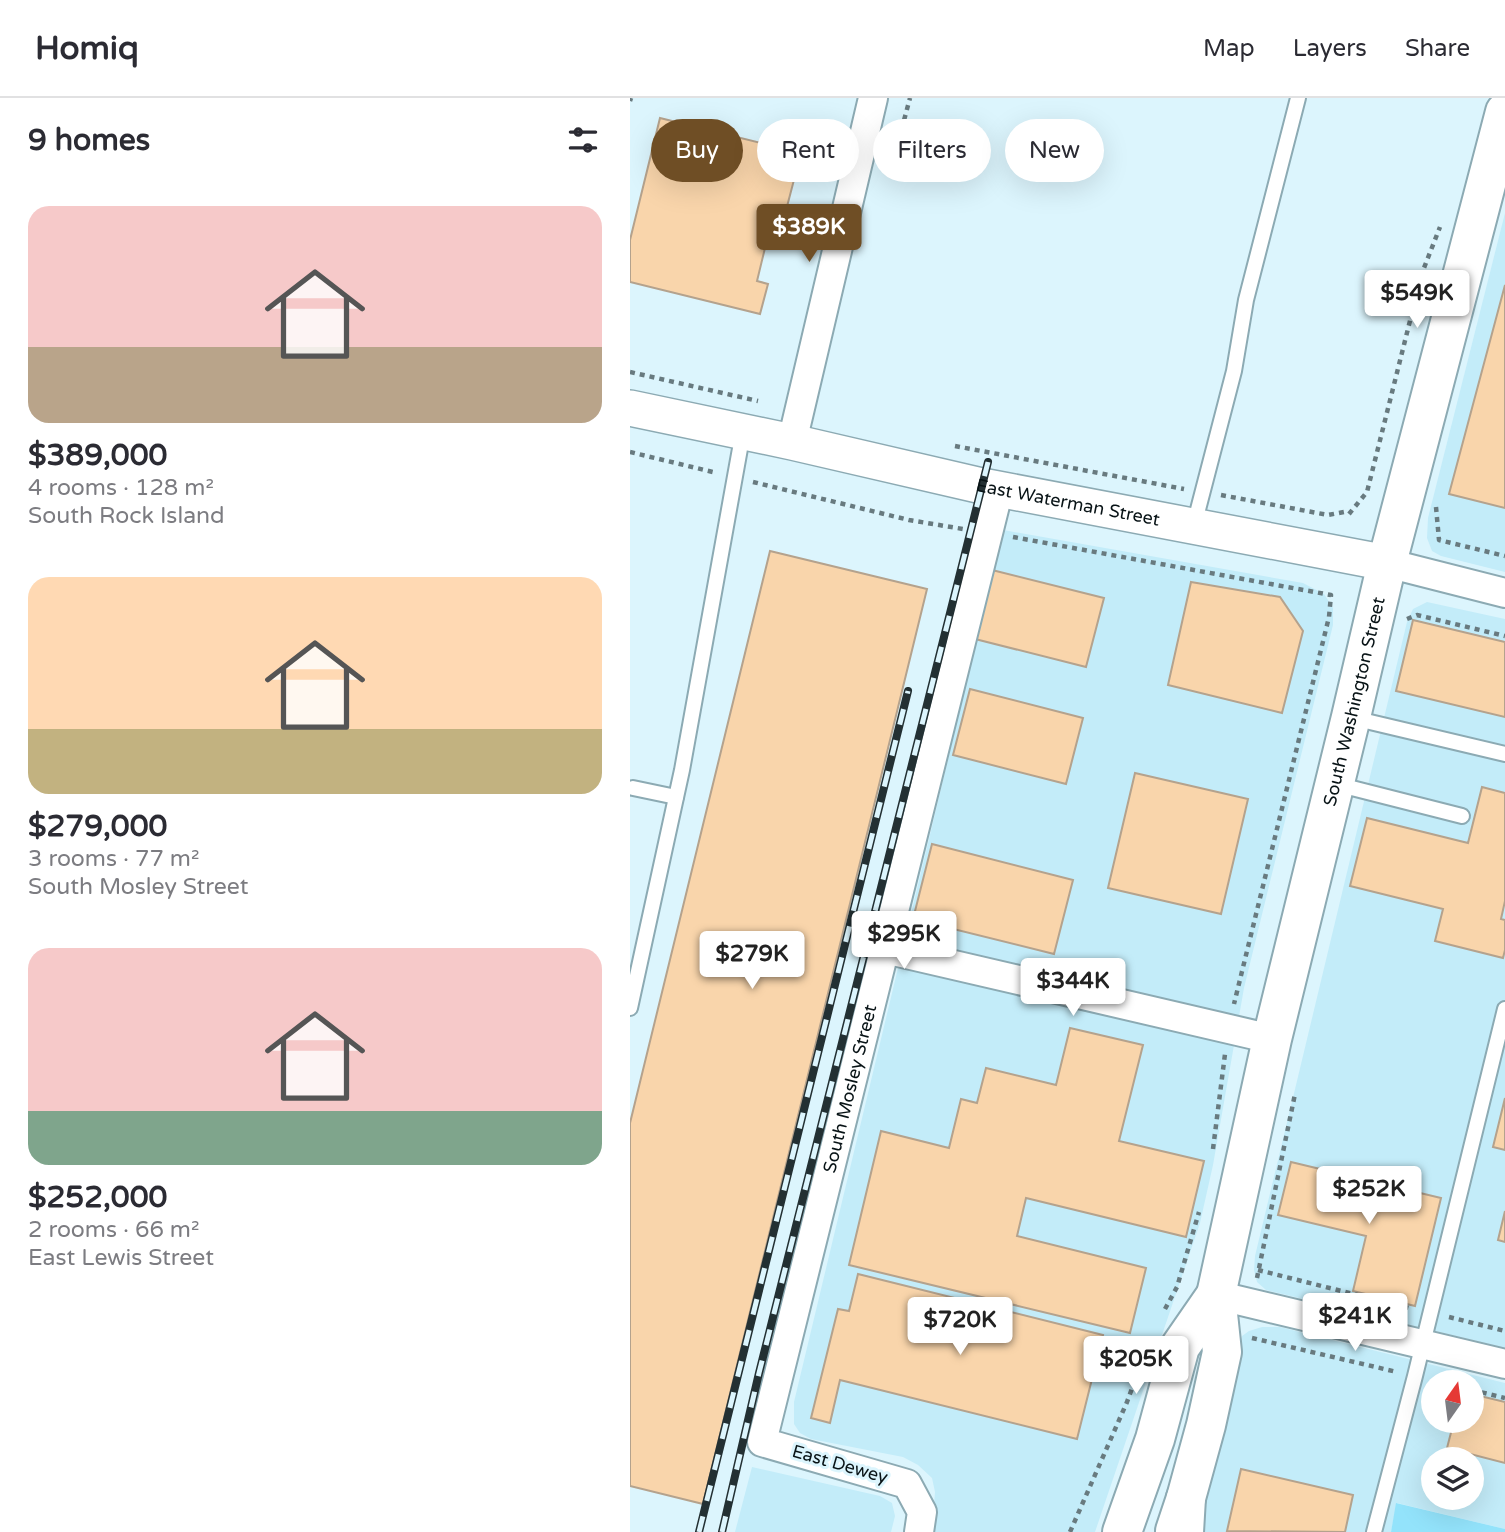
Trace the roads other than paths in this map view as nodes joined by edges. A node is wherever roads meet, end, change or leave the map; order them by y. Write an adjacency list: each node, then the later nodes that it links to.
1 (873, 98): 6 (street)
2 (1298, 98): 8 (lane)
3 (1505, 112): 9 (main road, South Washington Street)
4 (630, 408): 5 (street, East Waterman Street)
5 (743, 432): 6 (street, East Waterman Street); 15 (lane)
6 (792, 442): 7 (street, East Waterman Street)
7 (999, 489): 8 (street, East Waterman Street); 17 (street, South Mosley Street)
8 (1194, 527): 9 (street, East Waterman Street)
9 (1387, 563): 10 (street, East Waterman Street); 11 (main road, South Washington Street)
10 (1505, 593)
11 (1351, 717): 12 (lane); 13 (main road, South Washington Street)
12 (1505, 754)
13 (1335, 783): 16 (lane); 20 (main road, South Washington Street)
14 (634, 789): 15 (lane)
15 (676, 797): 18 (lane)
16 (1462, 816)
17 (884, 949): 20 (street); 24 (street, South Mosley Street)
18 (630, 1008)
19 (1505, 1009): 22 (lane)
20 (1272, 1039): 21 (main road, South Washington Street)
21 (1235, 1299): 22 (street); 25 (main road, South Washington Street); 27 (main road, South Washington Street)
22 (1423, 1344): 23 (street); 28 (lane)
23 (1505, 1364)
24 (762, 1442): 26 (street, East Dewey)
25 (1182, 1521)
26 (919, 1532)
27 (1122, 1532)
28 (1374, 1532)

